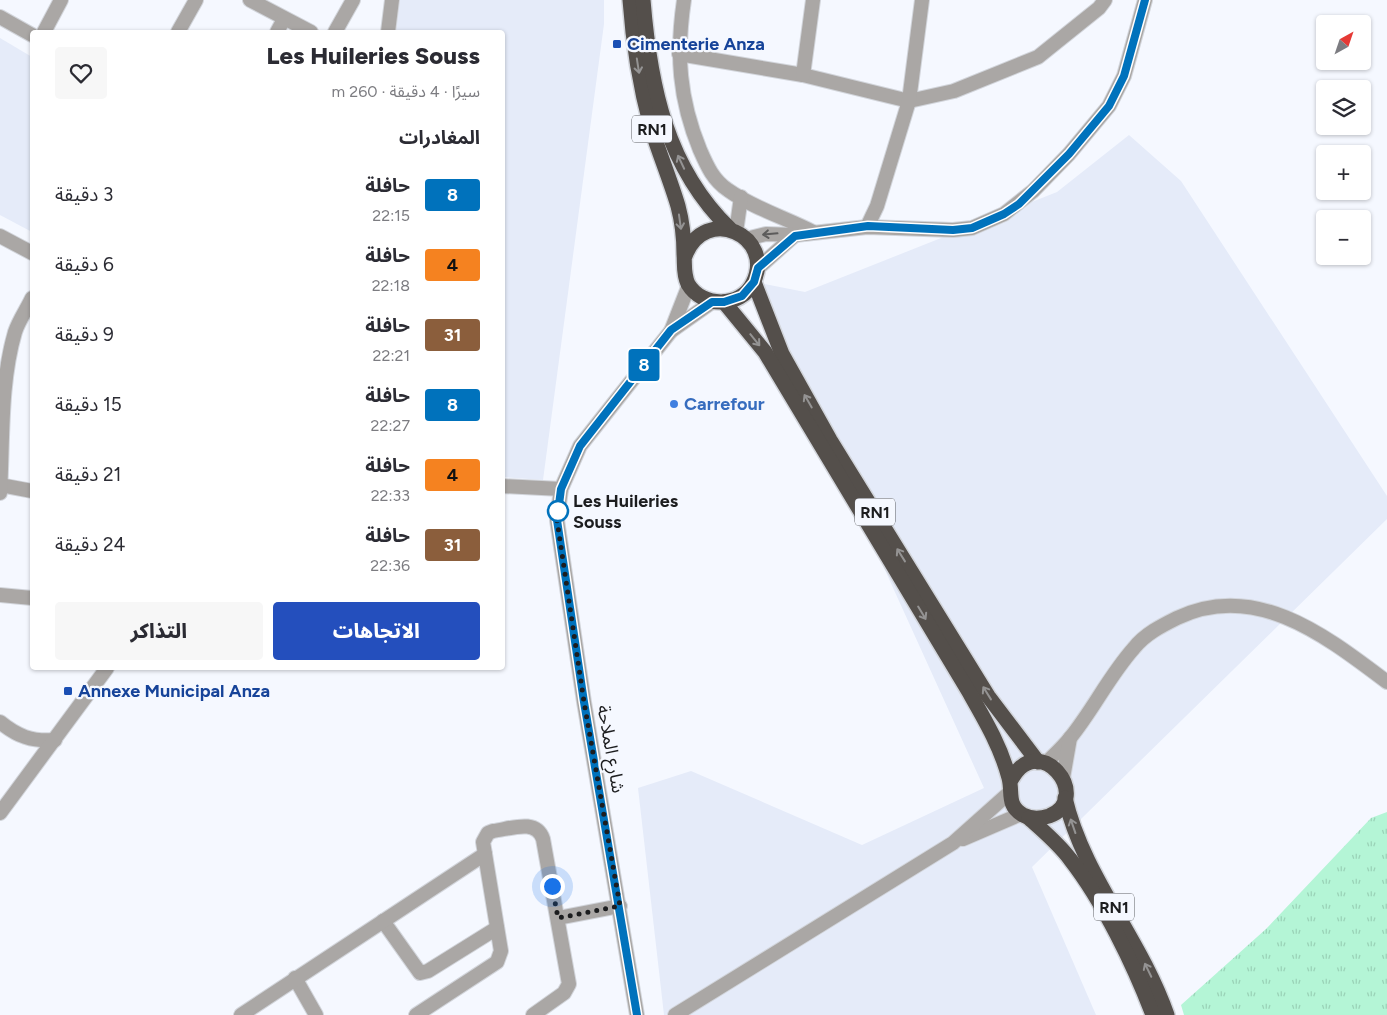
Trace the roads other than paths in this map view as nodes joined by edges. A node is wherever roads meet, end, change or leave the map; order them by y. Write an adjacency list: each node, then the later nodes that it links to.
1 (62, 0): 15 (street)
2 (196, 0): 16 (street)
3 (250, 0): 14 (street)
4 (353, 0): 19 (street)
5 (392, 0): 20 (street)
6 (630, 0): 32 (highway, RN1, one-way to 32)
7 (643, 0): 28 (highway, RN1, one-way to 7)
8 (684, 0): 22 (street)
9 (812, 0): 23 (street)
10 (922, 0): 24 (street)
11 (1105, 0): 24 (street)
12 (1145, 0): 26 (street)
13 (0, 17): 21 (street)
14 (284, 19): 17 (street); 18 (street)
15 (45, 30)
16 (179, 30)
17 (278, 30)
18 (307, 30)
19 (336, 30)
20 (388, 30)
21 (30, 34)
22 (679, 54): 23 (street); 25 (street)
23 (803, 75): 24 (street)
24 (909, 101): 26 (street)
25 (741, 197): 27 (street); 28 (street)
26 (868, 226): 27 (street)
27 (814, 232): 30 (street)
28 (737, 233): 30 (street, one-way to 28); 32 (highway); 33 (highway, RN1)
29 (0, 236): 31 (street)
30 (795, 236): 33 (street)
31 (30, 253)
32 (684, 256): 34 (highway, RN1)
33 (756, 275): 36 (highway); 50 (highway, RN1, one-way to 33)
34 (689, 285): 36 (highway, RN1); 37 (street)
35 (30, 302): 38 (street)
36 (718, 302): 37 (street); 52 (highway, RN1, one-way to 52)
37 (671, 330): 40 (street, شارع الملاحة)
38 (0, 485): 41 (street); 42 (street)
39 (505, 486): 40 (street)
40 (561, 489): 58 (street, شارع الملاحة)
41 (30, 491)
42 (0, 493)
43 (0, 595): 44 (street)
44 (30, 598)
45 (106, 670): 49 (street)
46 (1387, 682): 48 (street)
47 (0, 722): 49 (street)
48 (1070, 738): 50 (street); 51 (street)
49 (54, 740): 54 (street)
50 (1042, 762): 51 (highway, RN1); 52 (highway)
51 (1064, 778): 53 (highway, RN1)
52 (1009, 787): 55 (highway, RN1); 56 (street)
53 (1065, 798): 55 (highway); 70 (highway, RN1, one-way to 53)
54 (0, 814)
55 (1025, 816): 56 (street); 69 (highway, RN1)
56 (954, 843): 68 (street)
57 (485, 854): 59 (street); 60 (street); 61 (street)
58 (620, 906): 59 (street); 67 (street, شارع الملاحة)
59 (558, 918): 66 (street)
60 (383, 921): 61 (street); 62 (street)
61 (497, 928): 65 (street)
62 (295, 978): 63 (street); 64 (street)
63 (241, 1015)
64 (316, 1015)
65 (416, 1015)
66 (532, 1015)
67 (637, 1015)
68 (674, 1015)
69 (1153, 1015)
70 (1167, 1015)

